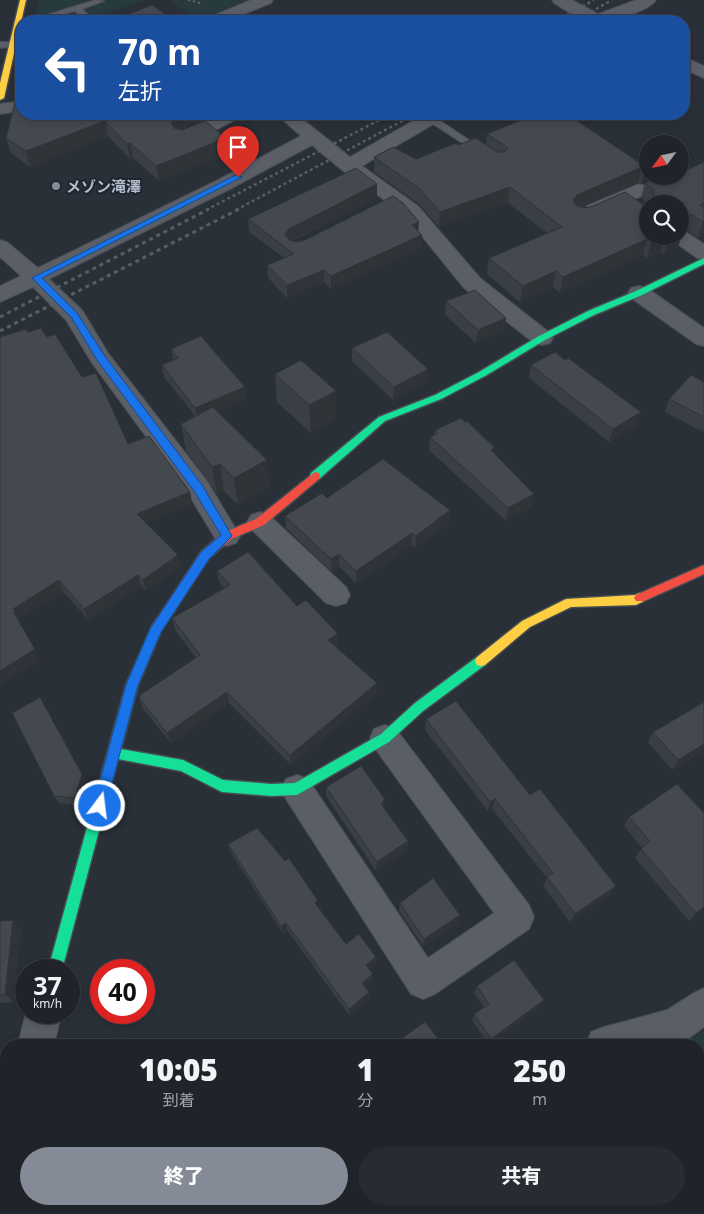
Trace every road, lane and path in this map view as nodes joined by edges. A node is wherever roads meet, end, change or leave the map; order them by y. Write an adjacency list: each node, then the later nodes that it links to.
1 (23, 0): 7 (street)
2 (99, 0): 6 (lane)
3 (265, 0): 10 (street)
4 (560, 0): 11 (street)
5 (648, 0): 12 (street)
6 (76, 8): 8 (lane); 9 (lane)
7 (21, 15)
8 (52, 15)
9 (84, 15)
10 (229, 15)
11 (586, 15)
12 (607, 15)
13 (15, 44): 14 (lane)
14 (0, 45)
15 (15, 50): 18 (street)
16 (690, 65): 17 (street)
17 (704, 73)
18 (0, 98)
19 (15, 107): 20 (street)
20 (0, 109)
21 (221, 120): 26 (street)
22 (293, 120): 25 (street)
23 (427, 120): 28 (street)
24 (439, 120): 27 (lane)
25 (314, 137): 28 (street); 35 (street)
26 (184, 138)
27 (491, 159)
28 (349, 166): 38 (street)
29 (639, 207): 30 (street)
30 (582, 216)
31 (689, 242): 33 (street)
32 (0, 246): 35 (street)
33 (704, 253)
34 (704, 261): 36 (street)
35 (36, 278): 37 (street); 41 (street)
36 (639, 293): 38 (street); 39 (street)
37 (0, 295)
38 (542, 338): 40 (street)
39 (704, 339)
40 (260, 522): 41 (street); 43 (street)
41 (227, 536): 45 (street)
42 (704, 570): 44 (street)
43 (336, 595)
44 (385, 738): 46 (street); 46 (street)
45 (114, 753): 46 (street); 47 (street)
46 (297, 789)
47 (59, 959)
48 (704, 1006): 51 (street)
49 (41, 1024): 50 (street)
50 (37, 1039)
51 (626, 1039)

